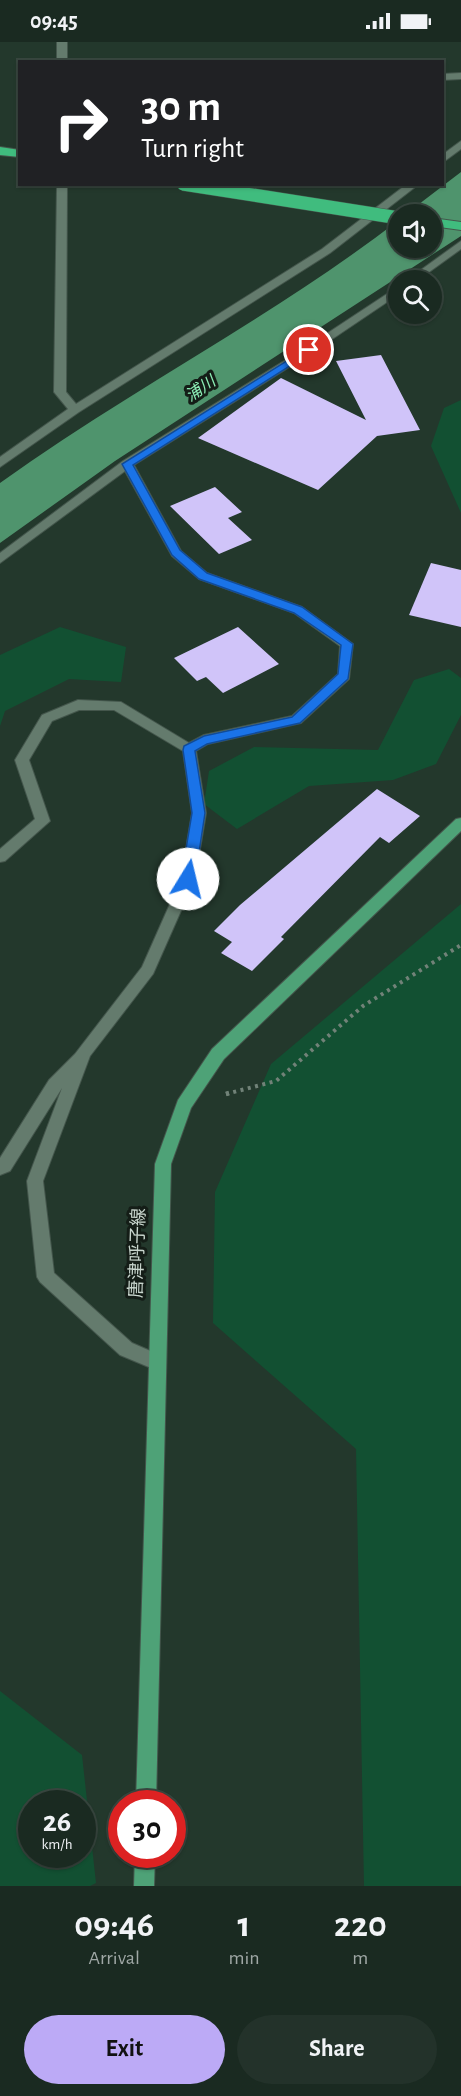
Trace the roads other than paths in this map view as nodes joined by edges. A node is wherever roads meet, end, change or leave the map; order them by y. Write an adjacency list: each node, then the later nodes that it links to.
1 (62, 42): 2 (street)
2 (62, 60)
3 (444, 76): 4 (street)
4 (461, 76)
5 (460, 145): 6 (street); 9 (street)
6 (444, 146)
7 (0, 151): 8 (highway)
8 (18, 154)
9 (444, 158)
10 (62, 186): 19 (street)
11 (196, 186): 13 (highway, bridge)
12 (411, 186): 19 (street)
13 (388, 216)
14 (442, 223): 15 (highway)
15 (461, 226)
16 (461, 244): 17 (street)
17 (426, 270)
18 (388, 297): 21 (street)
19 (75, 410): 20 (street)
20 (0, 463)
21 (127, 464): 22 (street); 23 (street)
22 (0, 559)
23 (189, 750): 25 (street); 26 (street)
24 (461, 823): 28 (main road, 唐津呼子線)
25 (0, 857)
26 (83, 1053): 27 (street); 28 (street)
27 (0, 1168)
28 (156, 1362): 29 (main road, 唐津呼子線)
29 (146, 1790)
30 (145, 1868): 31 (main road)
31 (144, 1886)

